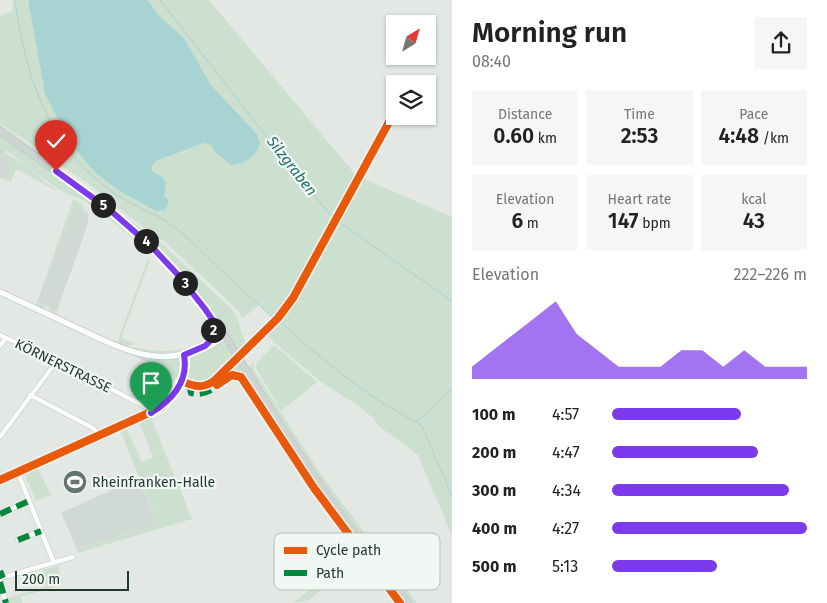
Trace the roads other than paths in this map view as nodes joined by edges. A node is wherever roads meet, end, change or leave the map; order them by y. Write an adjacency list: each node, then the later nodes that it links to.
1 (0, 131): 3 (main road)
2 (0, 292): 10 (street)
3 (214, 322): 5 (main road); 7 (street)
4 (0, 335): 6 (street, KÖRNERSTRASSE)
5 (224, 337): 7 (street); 9 (street); 21 (main road)
6 (6, 338): 8 (street); 11 (street, KÖRNERSTRASSE)
7 (210, 341): 9 (street)
8 (0, 346)
9 (205, 346): 10 (street)
10 (184, 355): 13 (street)
11 (57, 361): 12 (street); 13 (street, KÖRNERSTRASSE)
12 (30, 395): 14 (street); 15 (street)
13 (151, 413): 14 (street)
14 (98, 436): 16 (street)
15 (0, 437)
16 (18, 473): 17 (street); 18 (street)
17 (0, 480)
18 (29, 501): 19 (street); 20 (street)
19 (0, 514)
20 (41, 531): 22 (street); 24 (street)
21 (355, 533)
22 (18, 540)
23 (73, 557): 24 (street)
24 (54, 563): 26 (street)
25 (0, 571): 26 (street)
26 (1, 580): 28 (street)
27 (398, 590): 29 (main road)
28 (6, 603)
29 (408, 603)

